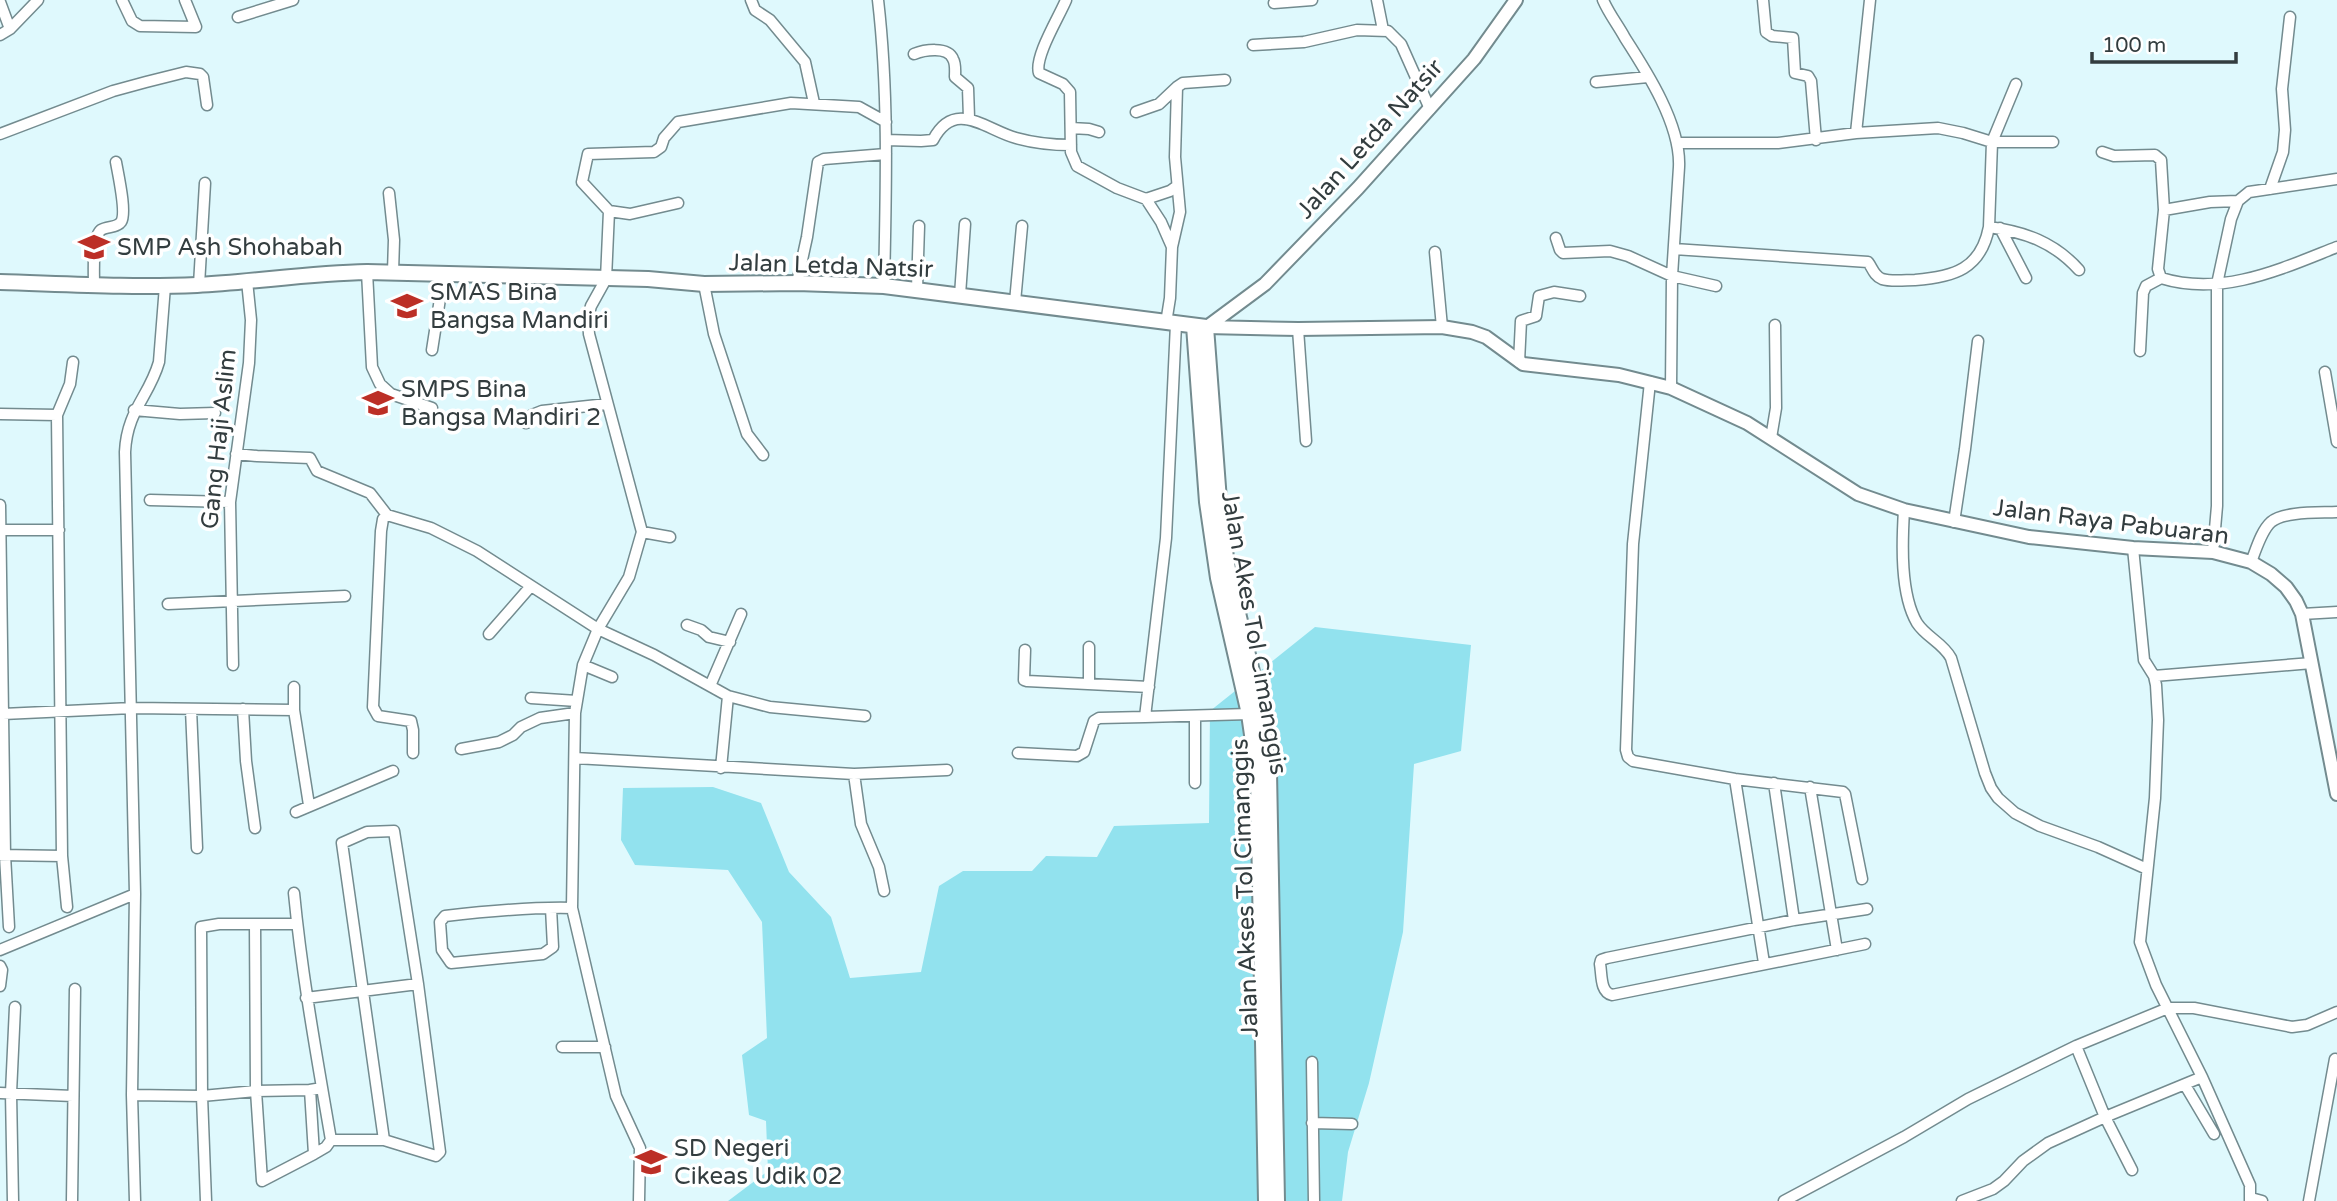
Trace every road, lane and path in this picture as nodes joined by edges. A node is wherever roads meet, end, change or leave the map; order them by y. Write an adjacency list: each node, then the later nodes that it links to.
1 (38, 0): 19 (street)
2 (122, 0): 3 (street)
3 (185, 0)
4 (293, 0): 16 (street)
5 (751, 0): 29 (street)
6 (878, 0): 34 (street)
7 (1066, 0): 35 (street)
8 (1311, 0): 15 (street)
9 (1377, 0): 20 (street)
10 (1516, 0): 31 (street, Jalan Letda Natsir)
11 (1763, 0): 40 (street)
12 (1870, 0): 37 (street)
13 (1606, 1): 24 (street)
14 (0, 2): 19 (street)
15 (1274, 3)
16 (265, 5): 17 (street)
17 (238, 17)
18 (2290, 17): 51 (street)
19 (10, 29): 21 (street)
20 (1383, 30): 22 (street); 31 (street)
21 (0, 35)
22 (1253, 46)
23 (914, 54): 33 (street)
24 (1648, 77): 26 (street); 43 (street)
25 (1225, 80): 28 (street)
26 (1596, 82)
27 (2016, 83): 41 (street)
28 (1177, 87): 32 (street); 50 (street)
29 (814, 103): 34 (street); 57 (street)
30 (207, 105): 38 (street)
31 (1430, 109): 91 (street, Jalan Letda Natsir)
32 (1136, 112)
33 (969, 118): 39 (street); 44 (street)
34 (886, 122): 39 (street)
35 (1071, 128): 36 (street); 44 (street)
36 (1099, 132)
37 (1856, 133): 40 (street); 41 (street)
38 (0, 134)
39 (886, 140): 46 (street)
40 (1816, 140): 43 (street)
41 (1992, 142): 42 (street); 61 (street)
42 (2053, 142)
43 (1678, 143): 65 (street)
44 (1071, 145): 53 (street)
45 (2102, 152): 56 (street)
46 (886, 154): 77 (street); 83 (street)
47 (116, 162): 78 (street)
48 (2337, 179): 51 (street)
49 (205, 183): 81 (street)
50 (1177, 186): 53 (street); 63 (street)
51 (2270, 189): 54 (street)
52 (389, 193): 69 (street)
53 (1146, 199): 63 (street)
54 (2238, 201): 56 (street); 80 (street)
55 (678, 203): 57 (street)
56 (2164, 210): 73 (street)
57 (609, 211): 74 (street)
58 (965, 224): 86 (street)
59 (919, 226): 85 (street)
60 (1022, 226): 88 (street)
61 (1995, 228): 65 (street); 67 (street); 72 (street)
62 (1556, 238): 71 (street)
63 (1172, 247): 89 (street)
64 (2337, 247): 80 (street)
65 (1674, 249): 71 (street)
66 (1436, 252): 92 (street)
67 (2079, 270)
68 (367, 272): 69 (main road, Jalan Letda Natsir); 75 (main road, Jalan Letda Natsir); 103 (street)
69 (393, 272): 70 (main road, Jalan Letda Natsir)
70 (444, 273): 74 (main road, Jalan Letda Natsir); 95 (street)
71 (1672, 276): 84 (street); 101 (street)
72 (2026, 278)
73 (2161, 278): 80 (street); 96 (street)
74 (607, 279): 79 (main road, Jalan Letda Natsir); 102 (street)
75 (247, 281): 81 (main road, Jalan Letda Natsir); 112 (street, Gang Haji Aslim)
76 (0, 282): 78 (main road, Jalan Letda Natsir)
77 (797, 283): 79 (main road, Jalan Letda Natsir); 83 (main road, Jalan Letda Natsir)
78 (94, 284): 82 (main road, Jalan Letda Natsir)
79 (704, 284): 113 (street)
80 (2217, 284): 126 (street)
81 (199, 285): 82 (main road, Jalan Letda Natsir)
82 (165, 286): 104 (street)
83 (884, 286): 85 (main road, Jalan Letda Natsir)
84 (1716, 286)
85 (917, 289): 86 (main road, Jalan Letda Natsir)
86 (960, 295): 88 (main road, Jalan Letda Natsir)
87 (1580, 296): 98 (street)
88 (1015, 302): 89 (main road, Jalan Letda Natsir)
89 (1171, 323): 91 (main road, Jalan Letda Natsir); 149 (street)
90 (1775, 325): 109 (street)
91 (1200, 326): 93 (street, Jalan Raya Pabuaran); 160 (main road, Jalan Akes Tol Cimanggis); 242 (main road, Jalan Akses Tol Cimanggis)
92 (1442, 327): 93 (street, Jalan Raya Pabuaran); 98 (street, Jalan Raya Pabuaran)
93 (1298, 329): 110 (street)
94 (1978, 341): 120 (street)
95 (432, 350)
96 (2140, 351)
97 (73, 362): 107 (street)
98 (1518, 362): 100 (street, Jalan Raya Pabuaran)
99 (2325, 372): 111 (street)
100 (1650, 382): 101 (street, Jalan Raya Pabuaran); 172 (street)
101 (1671, 388): 109 (street, Jalan Raya Pabuaran)
102 (607, 404): 108 (street); 123 (street)
103 (432, 408)
104 (134, 410): 106 (street); 153 (street)
105 (0, 414): 107 (street)
106 (215, 414)
107 (57, 415): 122 (street)
108 (526, 423)
109 (1771, 438): 117 (street, Jalan Raya Pabuaran)
110 (1306, 441)
111 (2337, 442)
112 (236, 454): 115 (street, Gang Haji Aslim); 119 (street)
113 (763, 455)
114 (150, 500): 115 (street)
115 (230, 502): 130 (street, Gang Haji Aslim)
116 (0, 505): 121 (street)
117 (1904, 510): 120 (street, Jalan Raya Pabuaran); 183 (street)
118 (2337, 512): 127 (street)
119 (387, 515): 128 (street); 165 (street)
120 (1954, 522): 125 (street, Jalan Raya Pabuaran)
121 (1, 530): 122 (street); 159 (street)
122 (59, 530): 157 (street)
123 (642, 532): 124 (street); 136 (street)
124 (670, 537)
125 (2133, 548): 126 (street, Jalan Raya Pabuaran); 144 (street)
126 (2213, 552): 127 (street, Jalan Raya Pabuaran)
127 (2251, 562): 134 (street, Jalan Raya Pabuaran)
128 (531, 586): 136 (street); 137 (street)
129 (345, 596): 130 (street)
130 (232, 601): 131 (street); 142 (street, Gang Haji Aslim)
131 (168, 604)
132 (2337, 612): 134 (street)
133 (741, 614): 138 (street)
134 (2302, 614): 141 (street, Jalan Raya Pabuaran)
135 (687, 625): 138 (street)
136 (598, 629): 143 (street); 147 (street)
137 (489, 634)
138 (730, 642): 147 (street)
139 (1089, 647): 146 (street)
140 (1025, 650): 146 (street)
141 (2312, 663): 144 (street); 176 (street, Jalan Raya Pabuaran)
142 (233, 665)
143 (583, 665): 145 (street); 152 (street)
144 (2154, 676): 183 (street)
145 (612, 677)
146 (1089, 684): 149 (street)
147 (710, 686): 150 (street)
148 (294, 687): 156 (street)
149 (1149, 687): 163 (street)
150 (728, 696): 161 (street); 168 (street)
151 (531, 698): 152 (street)
152 (577, 701): 158 (street)
153 (132, 708): 154 (street); 157 (street); 187 (street)
154 (191, 709): 155 (street); 180 (street)
155 (243, 709): 156 (street); 179 (street)
156 (294, 710): 177 (street)
157 (61, 712): 159 (street); 182 (street)
158 (575, 713): 164 (street); 167 (street)
159 (3, 714): 181 (street)
160 (1249, 714): 162 (street); 241 (main road, Jalan Akes Tol Cimanggis)
161 (865, 716)
162 (1195, 717): 163 (street); 173 (street)
163 (1145, 718): 166 (street)
164 (461, 748)
165 (413, 753)
166 (1017, 753)
167 (575, 758): 168 (street); 190 (street)
168 (721, 768): 171 (street)
169 (393, 771): 177 (street)
170 (947, 771): 171 (street)
171 (854, 774): 185 (street)
172 (1735, 779): 174 (street); 197 (street)
173 (1195, 783)
174 (1774, 783): 175 (street); 193 (street)
175 (1810, 787): 184 (street); 192 (street)
176 (2337, 794)
177 (309, 805): 178 (street)
178 (296, 812)
179 (255, 828)
180 (197, 848)
181 (2, 855): 182 (street); 196 (street)
182 (62, 856): 188 (street)
183 (2147, 869): 209 (street)
184 (1862, 879)
185 (884, 891)
186 (294, 893): 195 (street)
187 (135, 894): 199 (street); 223 (street)
188 (67, 907)
189 (551, 908): 189 (street); 190 (street)
190 (572, 908): 213 (street)
191 (1867, 909): 192 (street)
192 (1831, 914): 193 (street); 200 (street)
193 (1794, 920): 197 (street)
194 (255, 924): 195 (street); 220 (street); 225 (street)
195 (297, 924): 207 (street)
196 (9, 927)
197 (1758, 928): 201 (street); 201 (street)
198 (1865, 944): 200 (street)
199 (0, 950)
200 (1837, 950): 201 (street)
201 (1764, 963)
202 (0, 966): 204 (street)
203 (418, 984): 206 (street); 206 (street); 232 (street)
204 (0, 986)
205 (75, 989): 224 (street)
206 (363, 991): 207 (street); 232 (street)
207 (306, 998): 218 (street)
208 (15, 1007): 222 (street)
209 (2168, 1008): 210 (street); 211 (street); 216 (street)
210 (2337, 1012)
211 (2076, 1046): 227 (street); 244 (street)
212 (562, 1047): 213 (street)
213 (604, 1047): 240 (street)
214 (2336, 1055): 226 (street)
215 (1312, 1062): 228 (street)
216 (2203, 1077): 217 (street); 235 (street)
217 (2185, 1085): 227 (street); 230 (street)
218 (322, 1088): 219 (street); 231 (street)
219 (310, 1090): 220 (street); 233 (street)
220 (256, 1091): 225 (street); 233 (street)
221 (0, 1093): 222 (street)
222 (11, 1093): 224 (street); 236 (street)
223 (132, 1095): 225 (street); 238 (street)
224 (73, 1096): 237 (street)
225 (202, 1096): 239 (street)
226 (2332, 1098): 247 (street)
227 (2105, 1117): 234 (street); 245 (street)
228 (1312, 1123): 229 (street); 243 (street)
229 (1352, 1124)
230 (2214, 1134)
231 (331, 1140): 232 (street); 233 (street)
232 (384, 1140)
233 (314, 1154)
234 (2132, 1170)
235 (2250, 1200): 246 (street)
236 (13, 1201)
237 (72, 1201)
238 (135, 1201)
239 (207, 1201)
240 (639, 1201)
241 (1266, 1201)
242 (1277, 1201)
243 (1314, 1201)
244 (1784, 1201)
245 (1962, 1201)
246 (2262, 1201)
247 (2309, 1201)

